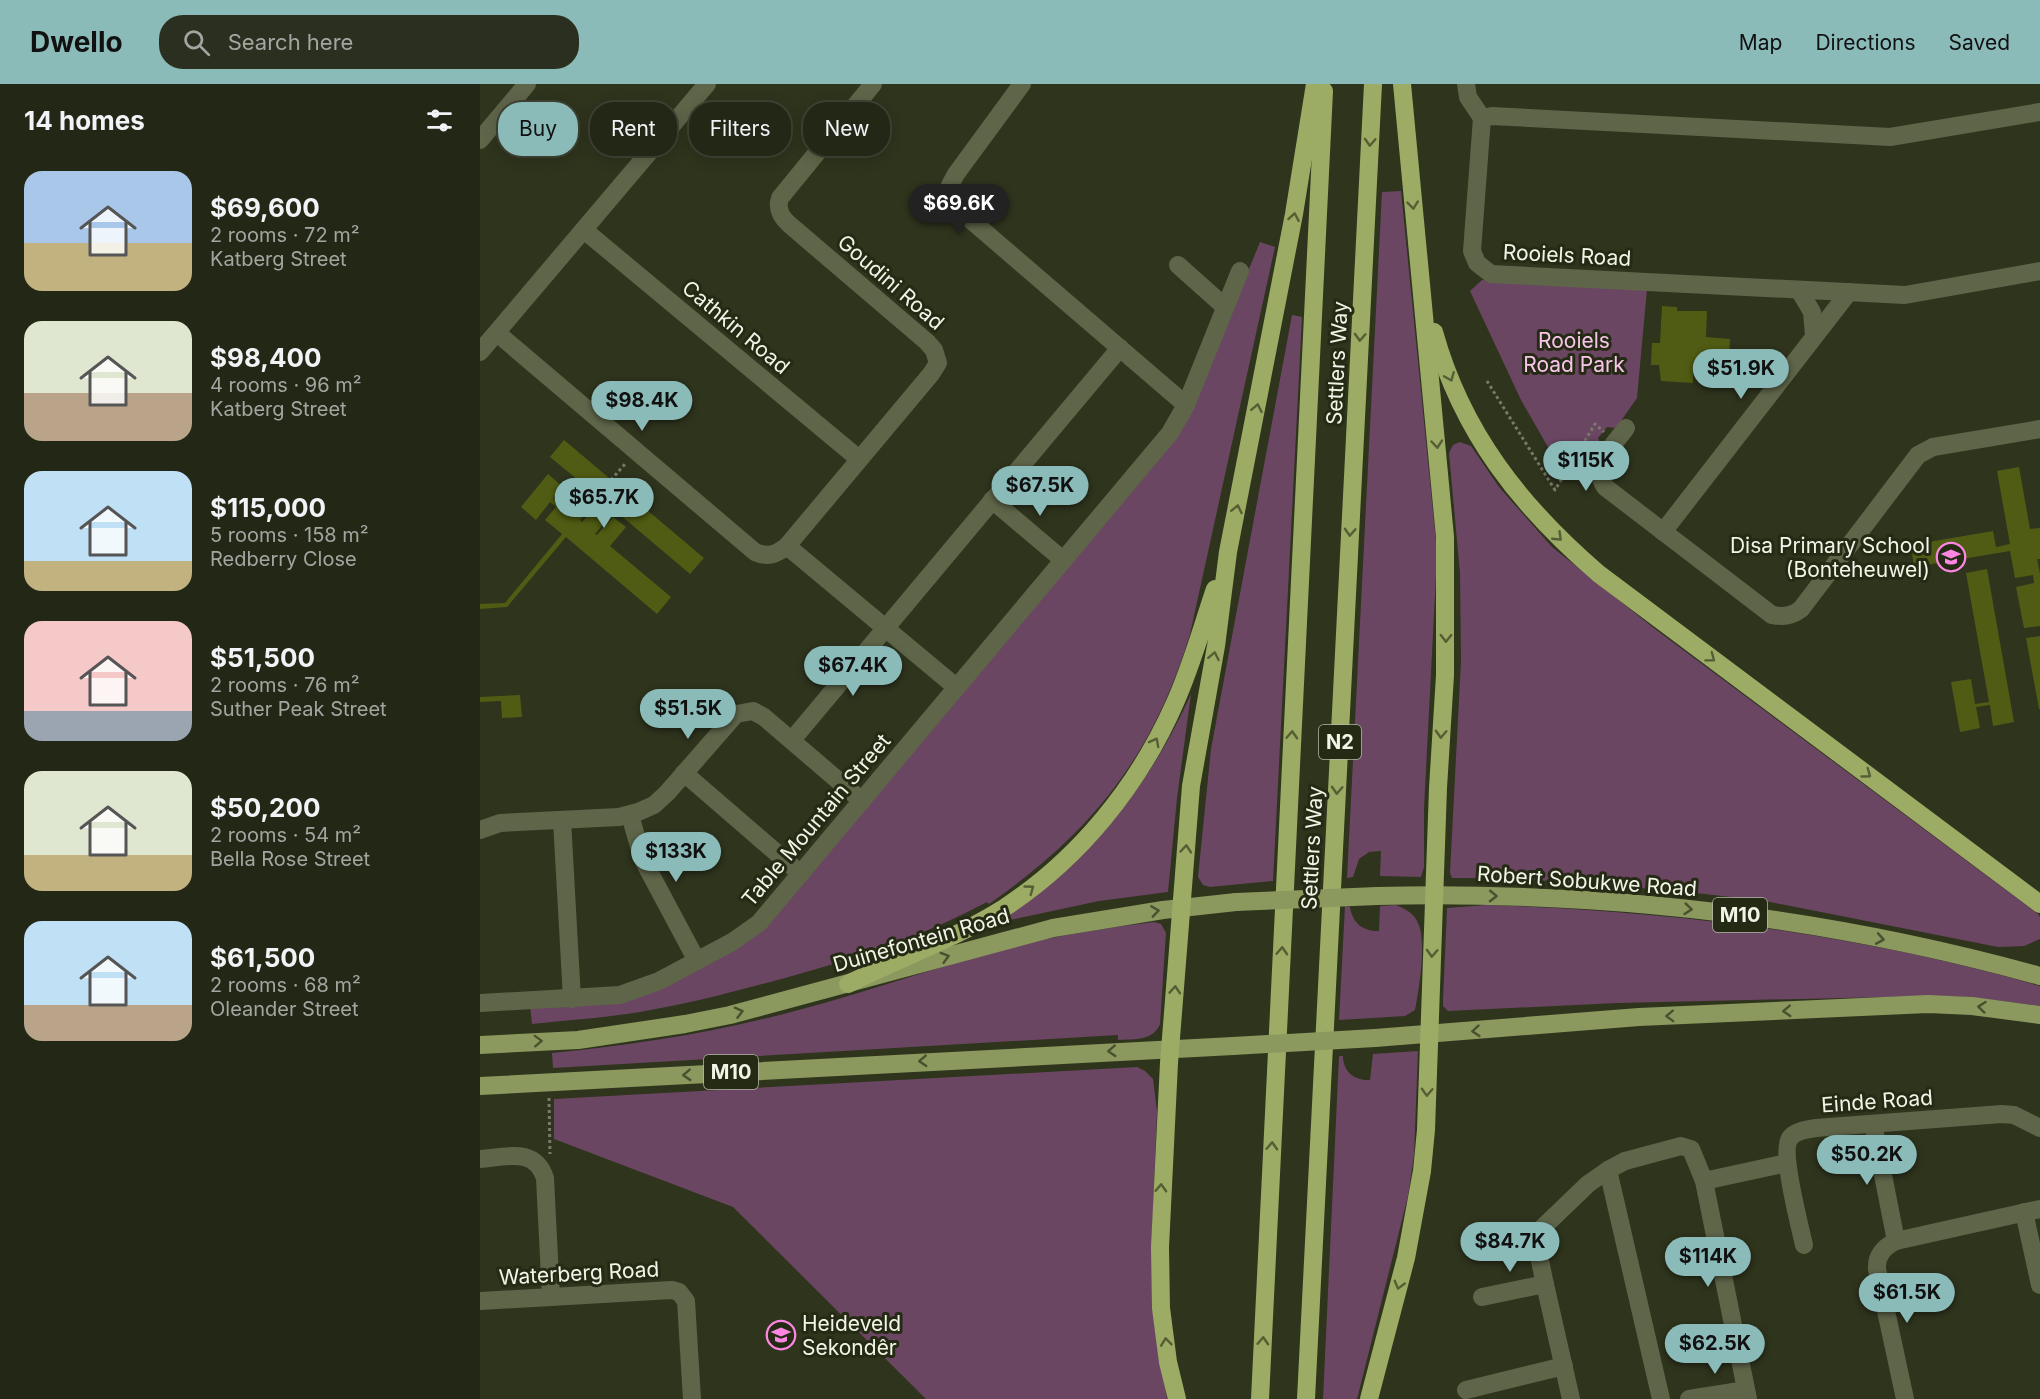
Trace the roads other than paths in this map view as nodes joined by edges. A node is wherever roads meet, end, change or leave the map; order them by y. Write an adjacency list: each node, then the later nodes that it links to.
1 (527, 84): 12 (street)
2 (707, 84): 13 (street)
3 (873, 84): 28 (street, Goudini Road)
4 (1022, 84): 23 (street)
5 (1315, 84): 32 (highway, one-way to 5)
6 (1324, 84): 76 (highway, Settlers Way / N2, one-way to 6)
7 (1373, 84): 77 (highway, Settlers Way / N2, one-way to 77)
8 (1402, 84): 17 (highway, one-way to 17)
9 (1466, 84): 11 (street)
10 (2040, 112): 11 (street)
11 (1482, 118): 18 (street, Rooiels Road)
12 (480, 140)
13 (584, 230): 21 (street); 28 (street, Cathkin Road)
14 (1178, 265): 20 (street)
15 (2040, 271): 19 (street, Rooiels Road)
16 (1240, 272): 20 (street, Table Mountain Street)
17 (1420, 281): 43 (highway, one-way to 43); 45 (highway, one-way to 45)
18 (1800, 290): 19 (street, Rooiels Road); 22 (street)
19 (1849, 292): 22 (street)
20 (1225, 307): 25 (street, Table Mountain Street)
21 (497, 333): 24 (street); 31 (street)
22 (1814, 335): 30 (street)
23 (1120, 348): 25 (street); 29 (street)
24 (480, 352)
25 (1186, 405): 33 (street, Table Mountain Street)
26 (2040, 429): 30 (street)
27 (1621, 435): 30 (street)
28 (859, 459): 31 (street, Goudini Road)
29 (992, 500): 33 (street); 34 (street)
30 (1663, 532)
31 (787, 546): 34 (street)
32 (1228, 552): 46 (highway, one-way to 32); 49 (highway, one-way to 32)
33 (1063, 560): 35 (street, Table Mountain Street)
34 (887, 630): 35 (street); 36 (street)
35 (956, 687): 38 (street, Table Mountain Street)
36 (792, 740): 37 (street); 38 (street)
37 (684, 773): 39 (street); 42 (street)
38 (862, 801): 42 (street, Table Mountain Street)
39 (630, 815): 40 (street); 47 (street)
40 (562, 820): 41 (street); 51 (street)
41 (480, 830)
42 (801, 874): 47 (street, Table Mountain Street)
43 (1435, 895): 44 (main road, Robert Sobukwe Road / M10); 48 (main road, Robert Sobukwe Road / M10, one-way to 48); 53 (highway, one-way to 53)
44 (1377, 896): 46 (main road, Duinefontein Road / M10, bridge)
45 (2040, 904)
46 (1181, 907): 49 (main road, Duinefontein Road / M10, one-way to 46); 55 (highway, one-way to 46)
47 (697, 961): 51 (street, Table Mountain Street)
48 (2040, 976)
49 (848, 984): 54 (main road, Duinefontein Road / M10, one-way to 49)
50 (480, 999): 51 (street, Table Mountain Street)
51 (572, 999)
52 (2040, 1015): 53 (main road, M10, one-way to 53)
53 (1428, 1034): 55 (main road, M10, bridge); 78 (highway, one-way to 78)
54 (480, 1045)
55 (1171, 1048): 56 (main road, M10, one-way to 56); 75 (highway, one-way to 55)
56 (480, 1086)
57 (1874, 1124): 58 (street, Einde Road); 60 (street, Einde Road); 64 (street)
58 (2040, 1128)
59 (480, 1159): 68 (street)
60 (1787, 1162): 62 (street); 65 (street)
61 (1608, 1170): 62 (street); 66 (street); 80 (street)
62 (1704, 1181): 73 (street)
63 (2032, 1211): 64 (street); 67 (street)
64 (1896, 1241): 82 (street)
65 (1804, 1245)
66 (1545, 1284): 69 (street); 71 (street)
67 (2040, 1285)
68 (551, 1297): 70 (street, Waterberg Road); 74 (street, Waterberg Road)
69 (1482, 1297)
70 (480, 1300)
71 (1564, 1366): 72 (street); 79 (street)
72 (1466, 1390)
73 (1747, 1394): 81 (street)
74 (692, 1399)
75 (1177, 1399)
76 (1260, 1399)
77 (1306, 1399)
78 (1369, 1399)
79 (1571, 1399)
80 (1661, 1399)
81 (1689, 1399)
82 (1905, 1399)

